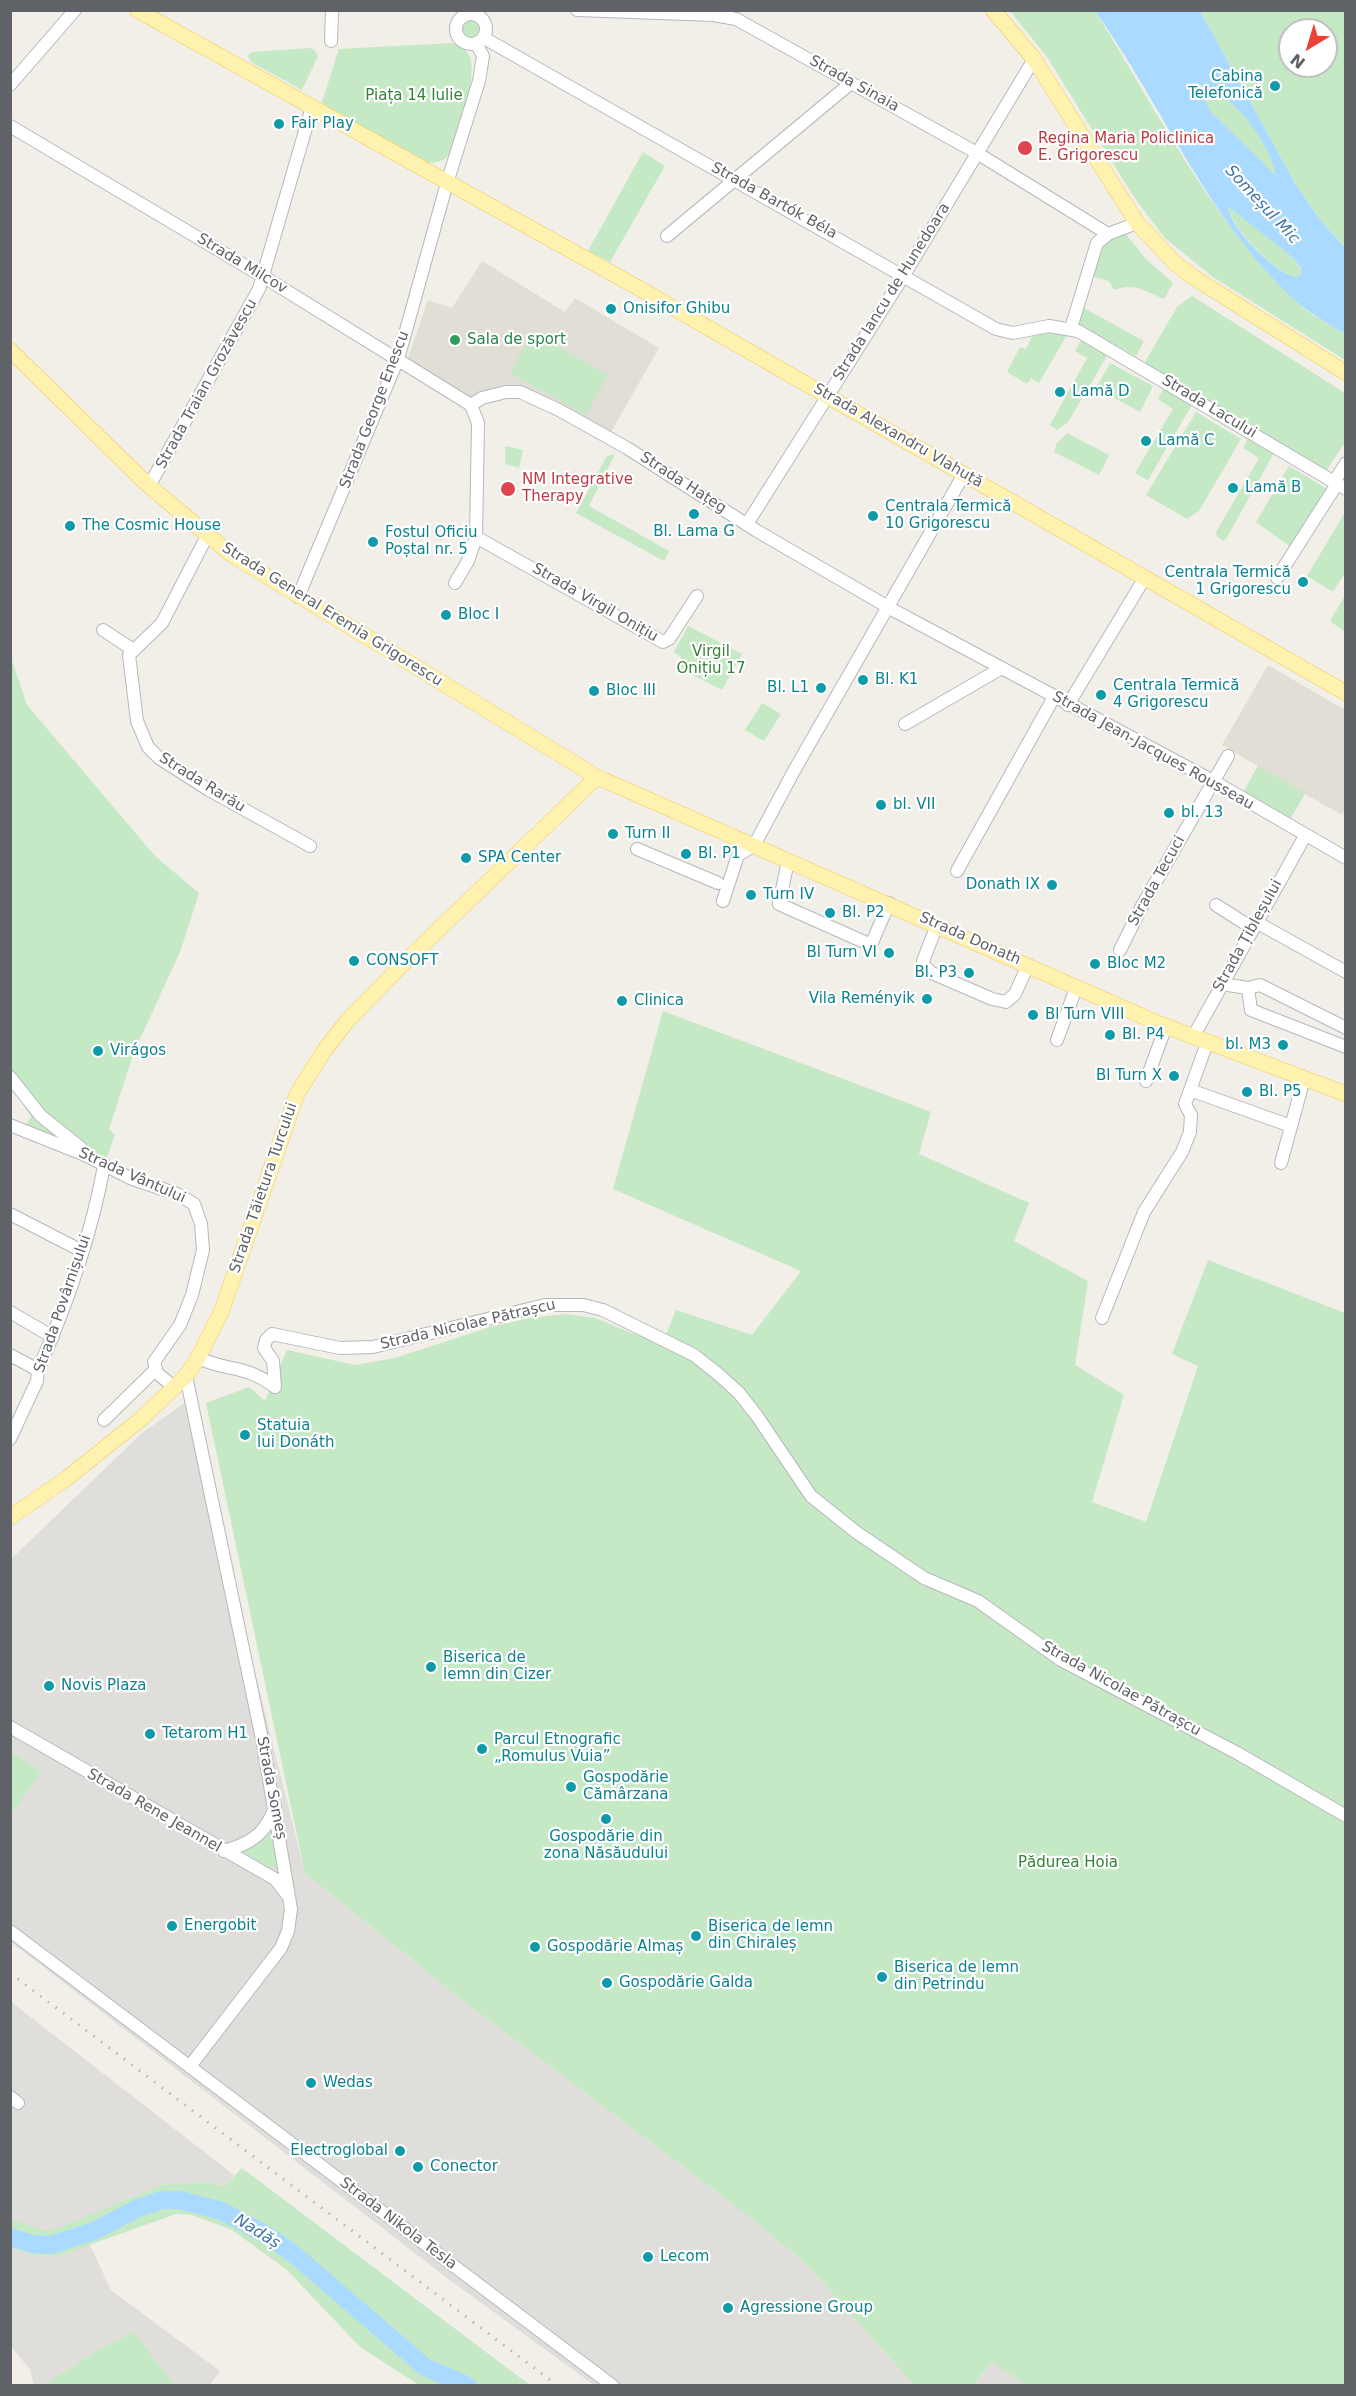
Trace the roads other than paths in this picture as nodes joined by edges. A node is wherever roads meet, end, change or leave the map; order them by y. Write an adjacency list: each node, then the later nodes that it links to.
1 (75, 10): 13 (street)
2 (137, 10): 14 (main road)
3 (332, 10): 9 (street)
4 (577, 10): 8 (street, Strada Sinaia)
5 (993, 10): 11 (main road)
6 (465, 13): 7 (street); 10 (street)
7 (483, 13): 10 (street)
8 (737, 15): 12 (street, Strada Sinaia)
9 (331, 40)
10 (480, 40): 17 (street, Strada Bartók Béla); 18 (street)
11 (1034, 59): 16 (street, Strada Iancu de Hunedoara); 19 (main road)
12 (851, 83): 16 (street, Strada Sinaia); 17 (street)
13 (10, 85)
14 (312, 107): 18 (main road); 23 (street, Strada Traian Grozăvescu)
15 (10, 126): 23 (street, Strada Milcov)
16 (977, 153): 20 (street, Strada Sinaia); 22 (street, Strada Iancu de Hunedoara)
17 (734, 178): 21 (street); 22 (street, Strada Bartók Béla)
18 (447, 183): 26 (street, Strada George Enescu); 28 (main road, Strada Alexandru Vlahuță)
19 (1137, 223): 20 (street); 27 (main road)
20 (1108, 234): 24 (street)
21 (667, 236)
22 (904, 275): 24 (street, Strada Bartók Béla); 28 (street, Strada Iancu de Hunedoara)
23 (264, 277): 26 (street, Strada Milcov); 33 (street, Strada Traian Grozăvescu)
24 (1071, 328): 32 (street, Strada Lacului)
25 (10, 350): 33 (main road, Strada General Eremia Grigorescu)
26 (398, 359): 29 (street, Strada Milcov); 41 (street, Strada George Enescu)
27 (1346, 373)
28 (828, 396): 31 (main road, Strada Alexandru Vlahuță); 34 (street, Strada Iancu de Hunedoara)
29 (471, 405): 34 (street, Strada Hațeg); 36 (street)
30 (1346, 463): 32 (street)
31 (964, 474): 38 (main road, Strada Alexandru Vlahuță); 42 (street)
32 (1339, 485): 37 (street)
33 (149, 486): 35 (main road, Strada General Eremia Grigorescu)
34 (747, 524): 42 (street, Strada Hațeg)
35 (207, 536): 41 (main road, Strada General Eremia Grigorescu); 44 (street)
36 (476, 537): 39 (street); 40 (street, Strada Virgil Onițiu)
37 (1277, 578)
38 (1144, 579): 46 (main road, Strada Alexandru Vlahuță); 48 (street)
39 (455, 583)
40 (697, 596)
41 (298, 597): 51 (main road, Strada General Eremia Grigorescu)
42 (887, 607): 45 (street, Strada Hațeg); 55 (street)
43 (103, 630): 44 (street)
44 (132, 649): 54 (street, Strada Rarău)
45 (1000, 669): 47 (street, Strada Jean-Jacques Rousseau); 49 (street)
46 (1346, 693)
47 (1054, 698): 48 (street, Strada Jean-Jacques Rousseau); 59 (street)
48 (1068, 705): 52 (street, Strada Jean-Jacques Rousseau)
49 (905, 724)
50 (1228, 756): 52 (street)
51 (597, 777): 55 (main road, Strada Donath); 92 (main road, Strada Tăietura Turcului)
52 (1213, 782): 53 (street, Strada Jean-Jacques Rousseau); 66 (street, Strada Tecuci)
53 (1305, 836): 57 (street, Strada Jean-Jacques Rousseau); 65 (street, Strada Țibleșului)
54 (310, 846)
55 (753, 846): 58 (main road, Strada Donath); 61 (street)
56 (637, 849): 60 (street)
57 (1346, 858)
58 (788, 861): 62 (main road, Strada Donath); 62 (street)
59 (957, 871)
60 (718, 883)
61 (723, 901)
62 (889, 903): 64 (main road, Strada Donath)
63 (1216, 905): 65 (street)
64 (937, 925): 67 (main road, Strada Donath); 67 (street)
65 (1254, 925): 68 (street); 69 (street, Strada Țibleșului)
66 (1120, 950)
67 (1028, 965): 70 (main road, Strada Donath)
68 (1346, 972)
69 (1221, 984): 71 (street); 75 (street, Strada Țibleșului)
70 (1076, 988): 72 (main road, Strada Donath); 74 (street)
71 (1248, 988): 73 (street); 76 (street)
72 (1166, 1026): 75 (main road, Strada Donath); 79 (street)
73 (1346, 1028)
74 (1058, 1040)
75 (1200, 1040): 78 (main road, Strada Donath); 80 (street, Strada Țibleșului)
76 (1346, 1047)
77 (10, 1077): 84 (street)
78 (1304, 1079): 81 (main road, Strada Donath); 83 (street)
79 (1146, 1081)
80 (1190, 1090): 83 (street); 89 (street)
81 (1346, 1094)
82 (10, 1125): 84 (street, Strada Vântului)
83 (1291, 1126): 85 (street)
84 (100, 1163): 87 (street, Strada Povârnișului); 94 (street, Strada Vântului)
85 (1281, 1163)
86 (10, 1214): 87 (street)
87 (82, 1251): 90 (street, Strada Povârnișului)
88 (10, 1312): 90 (street)
89 (1102, 1318)
90 (53, 1338): 93 (street, Strada Povârnișului)
91 (10, 1355): 93 (street)
92 (198, 1358): 95 (main road, Strada Tăietura Turcului); 102 (street, Strada Nicolae Pătrașcu)
93 (38, 1370): 98 (street, Strada Povârnișului)
94 (155, 1370): 96 (street); 97 (street)
95 (186, 1376): 96 (main road, Strada Tăietura Turcului); 101 (street, Strada Someș)
96 (175, 1388): 99 (main road, Strada Tăietura Turcului)
97 (104, 1420)
98 (10, 1439)
99 (10, 1517)
100 (10, 1728): 103 (street, Strada Rene Jeannel)
101 (275, 1806): 103 (street); 104 (street, Strada Someș)
102 (1346, 1816)
103 (224, 1851): 104 (street, Strada Rene Jeannel)
104 (291, 1900): 106 (street, Strada Someș)
105 (10, 1931): 106 (street, Strada Nikola Tesla)
106 (190, 2066): 107 (street, Strada Nikola Tesla)
107 (613, 2385)

